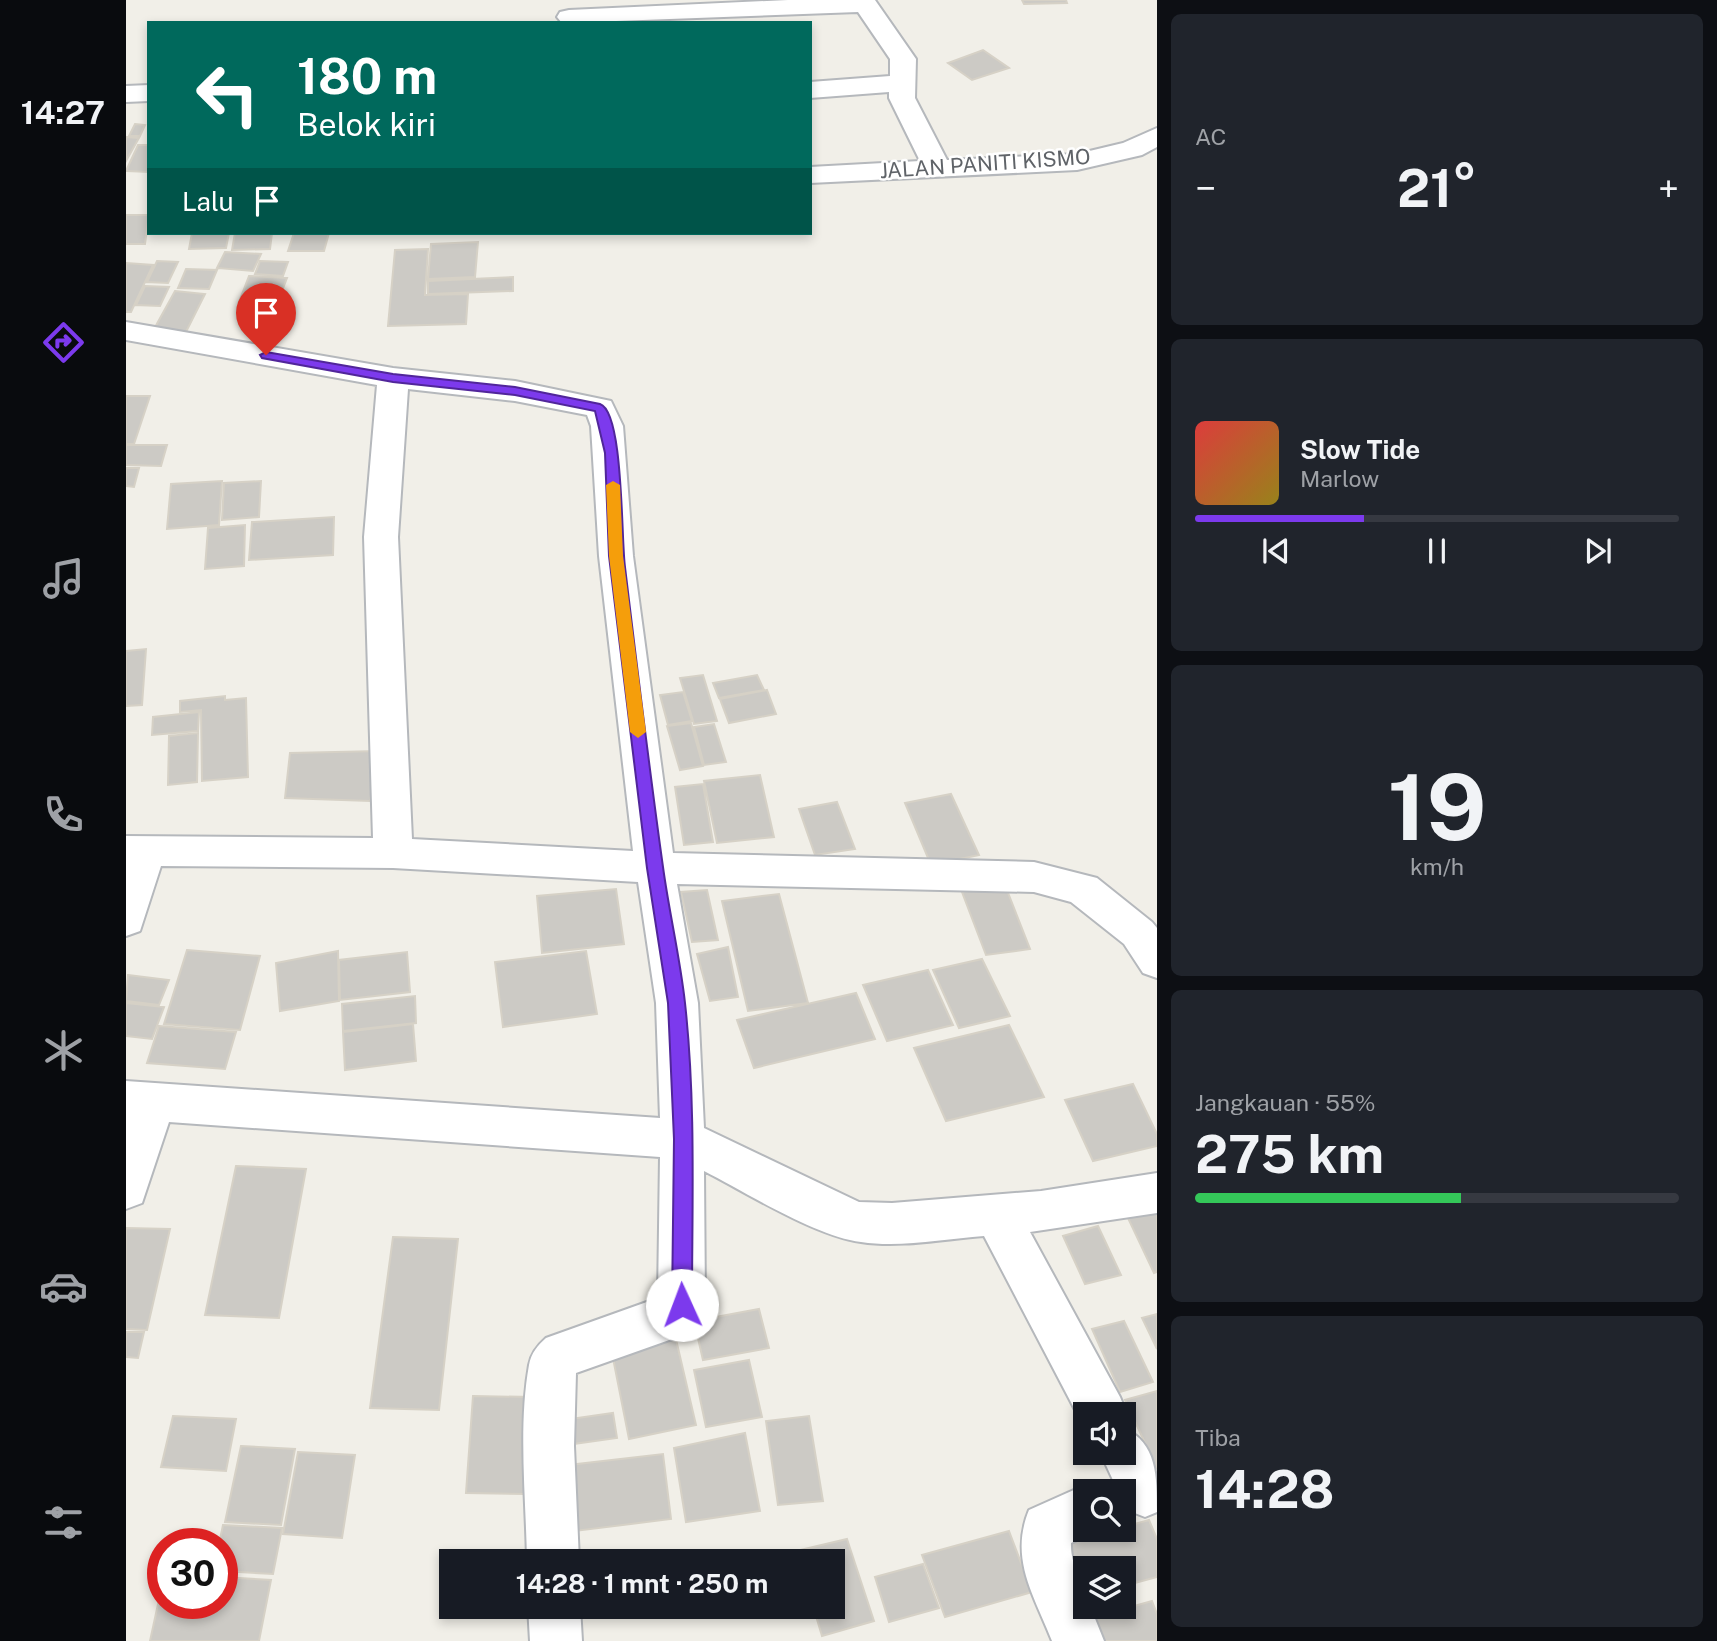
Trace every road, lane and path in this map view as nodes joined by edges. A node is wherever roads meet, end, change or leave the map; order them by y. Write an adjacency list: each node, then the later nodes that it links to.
1 (864, 2): 2 (street); 3 (street)
2 (569, 18)
3 (900, 83): 4 (street); 8 (street)
4 (812, 90)
5 (147, 93): 6 (street)
6 (126, 94)
7 (1157, 136): 8 (street, JALAN PANITI KISMO)
8 (938, 169): 9 (street, JALAN PANITI KISMO)
9 (812, 175)
10 (126, 331): 11 (street)
11 (393, 378): 13 (street); 14 (street)
12 (135, 853): 13 (street); 15 (street)
13 (393, 853): 14 (street)
14 (655, 868): 16 (street); 18 (street)
15 (126, 920)
16 (1157, 961)
17 (140, 1102): 18 (street); 19 (street)
18 (683, 1139): 21 (street); 24 (street)
19 (126, 1189)
20 (1157, 1193): 21 (street)
21 (996, 1214): 22 (street)
22 (1097, 1402)
23 (1073, 1516): 27 (street)
24 (553, 1549)
25 (554, 1619): 26 (street)
26 (555, 1641)
27 (1078, 1641)

